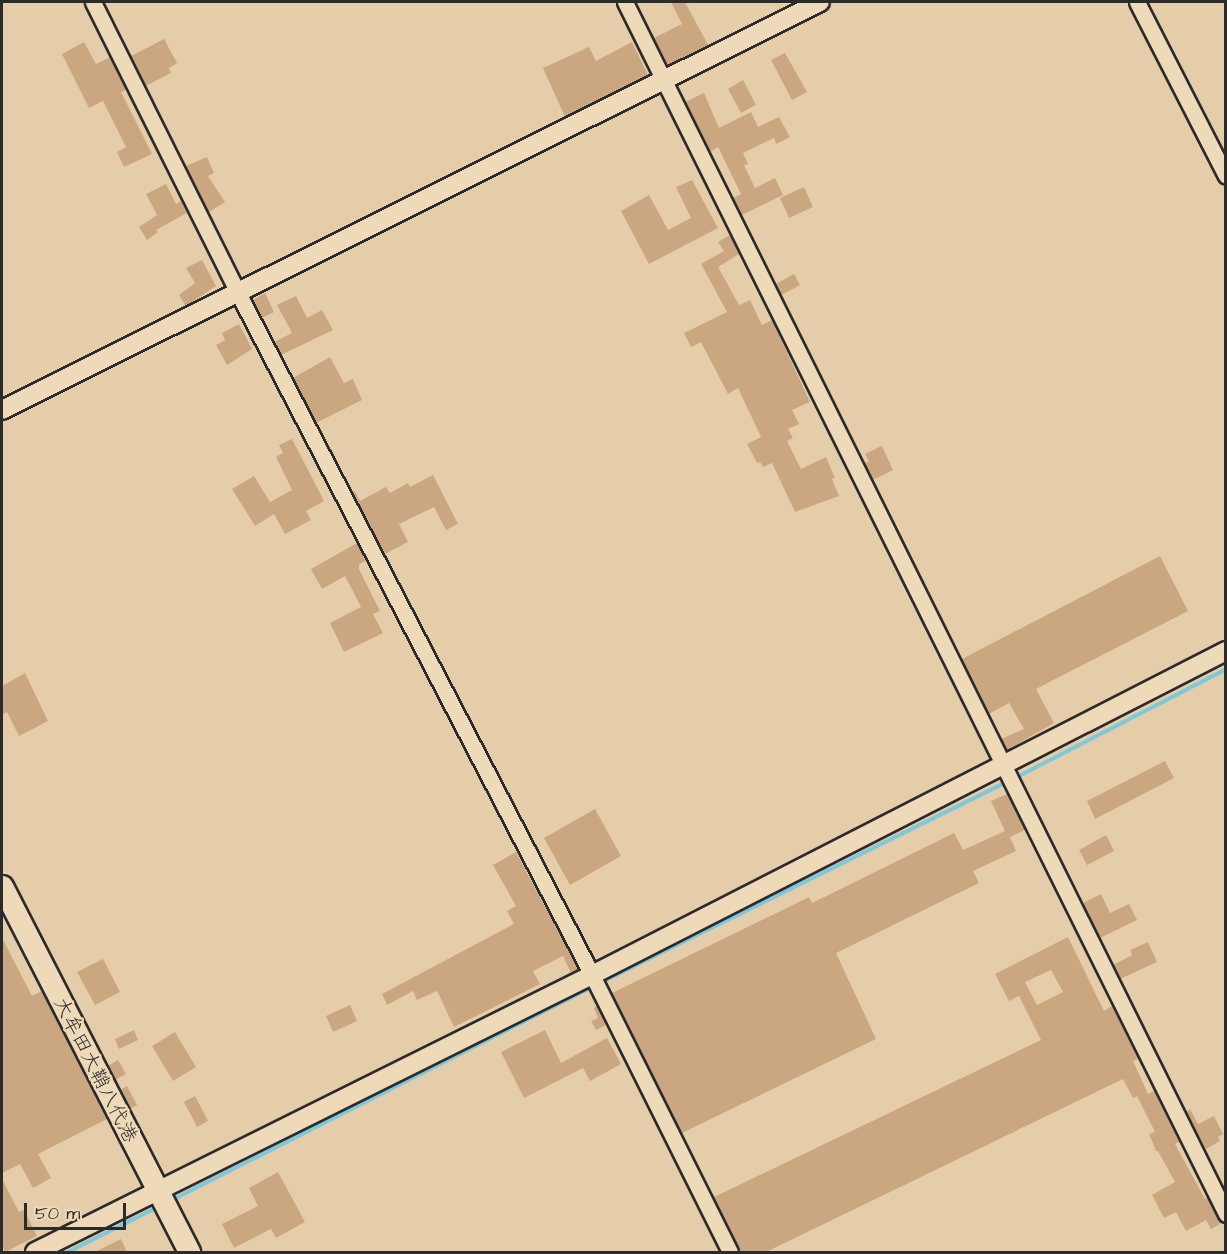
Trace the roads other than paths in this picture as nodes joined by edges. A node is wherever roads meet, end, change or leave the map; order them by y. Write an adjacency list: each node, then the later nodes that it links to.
1 (93, 2): 7 (street)
2 (625, 2): 5 (street)
3 (820, 2): 5 (street)
4 (1137, 2): 6 (street)
5 (666, 79): 7 (street); 10 (street)
6 (1226, 176)
7 (237, 291): 8 (street); 12 (street)
8 (2, 410)
9 (1226, 651): 10 (street)
10 (1003, 763): 12 (street); 14 (street)
11 (2, 886): 13 (main road, 大牟田大鞘八代港)
12 (592, 975): 13 (street); 17 (street)
13 (157, 1191): 15 (street); 16 (main road, 大牟田大鞘八代港)
14 (1226, 1214)
15 (34, 1252)
16 (189, 1252)
17 (730, 1252)

